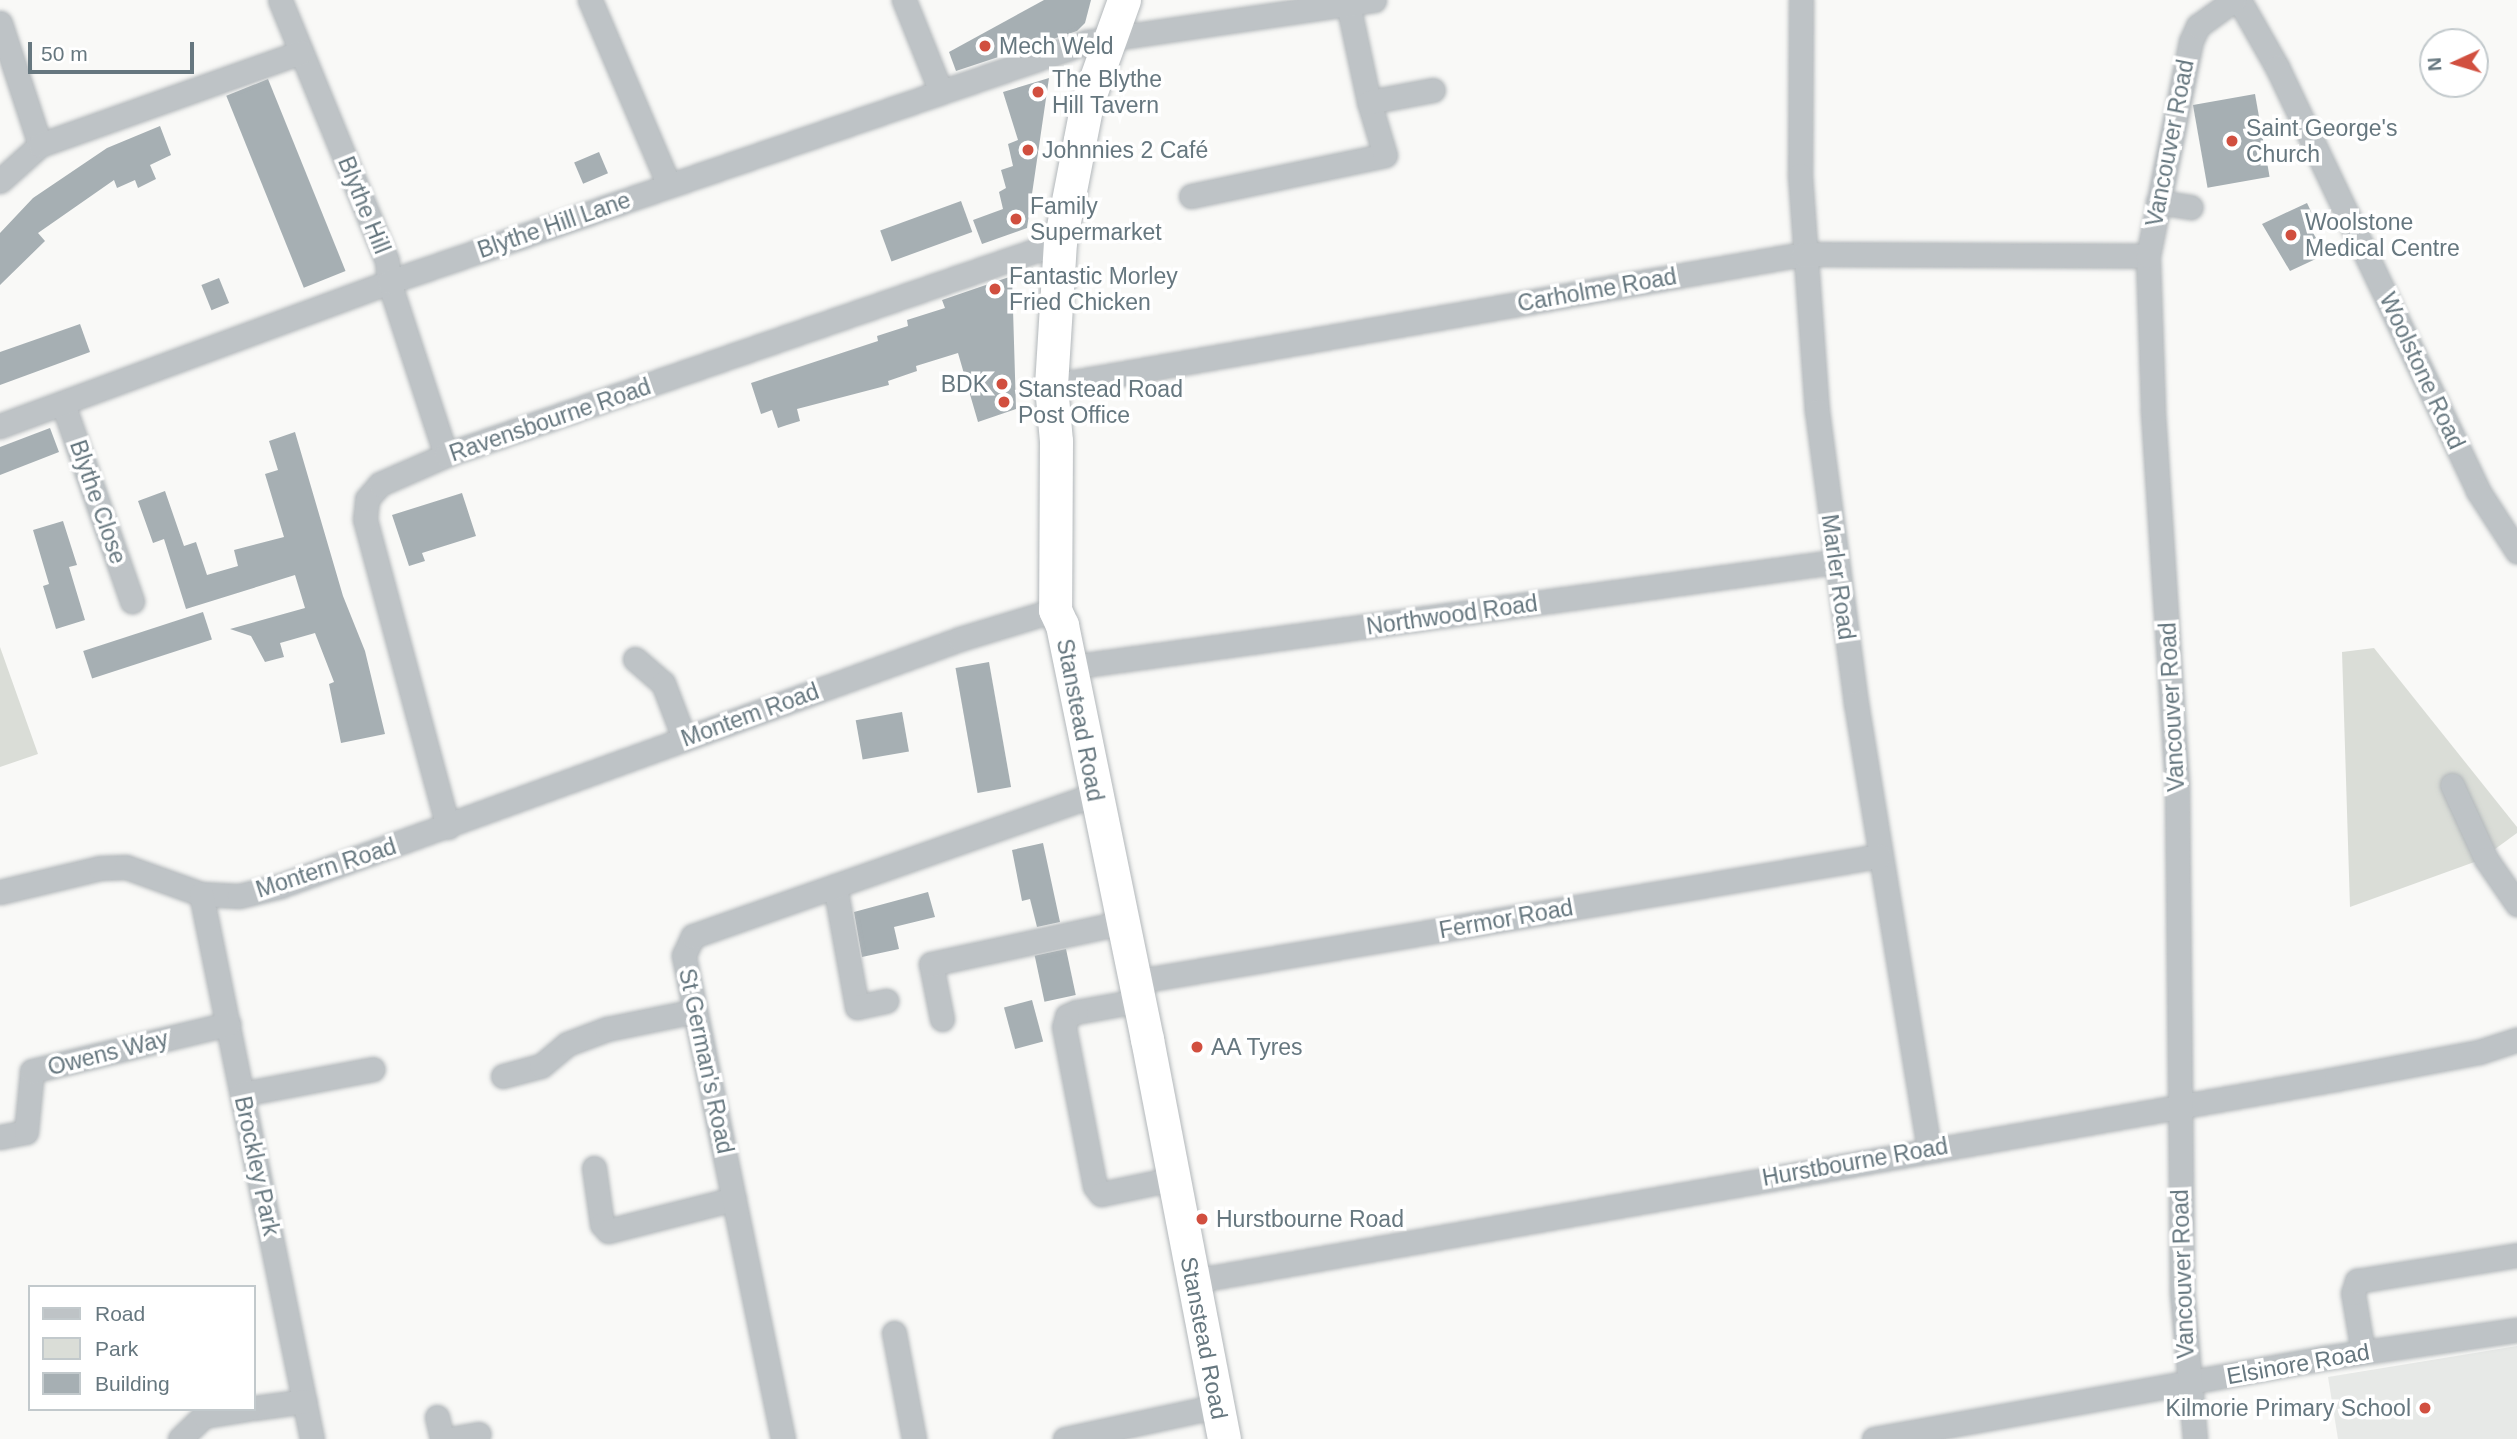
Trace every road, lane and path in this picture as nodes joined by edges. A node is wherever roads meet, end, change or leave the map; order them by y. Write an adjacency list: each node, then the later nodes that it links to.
1 (280, 0): 11 (street, Blythe Hill)
2 (590, 0): 17 (street)
3 (904, 0): 13 (street)
4 (1124, 0): 10 (highway, Stanstead Road)
5 (1374, 0): 8 (street, Blythe Hill Lane)
6 (1801, 0): 22 (street, Marler Road)
7 (2236, 0): 19 (street, Vancouver Road); 29 (street, Woolstone Road)
8 (1348, 4): 10 (street, Blythe Hill Lane); 14 (street)
9 (0, 23): 15 (street)
10 (1112, 36): 13 (street, Blythe Hill Lane); 21 (highway, Stanstead Road)
11 (301, 52): 15 (street); 24 (street, Blythe Hill)
12 (1433, 90): 14 (street)
13 (941, 92): 17 (street, Blythe Hill Lane)
14 (1370, 102): 18 (street)
15 (40, 145): 16 (street)
16 (0, 181)
17 (668, 185): 24 (street, Blythe Hill Lane)
18 (1191, 196)
19 (2158, 202): 20 (street); 23 (street, Vancouver Road)
20 (2191, 207)
21 (1060, 242): 25 (highway, Stanstead Road); 28 (street, Ravensbourne Road)
22 (1803, 254): 23 (street, Carholme Road); 25 (street, Carholme Road); 30 (street, Marler Road)
23 (2148, 256): 54 (street, Vancouver Road)
24 (389, 282): 26 (street, Blythe Hill Lane); 28 (street, Blythe Hill)
25 (1051, 386): 32 (highway, Stanstead Road)
26 (64, 404): 27 (street, Blythe Hill Lane); 31 (street, Blythe Close)
27 (0, 426)
28 (446, 456): 38 (street, Ravensbourne Road)
29 (2517, 551)
30 (1835, 562): 34 (street, Northwood Road); 39 (street, Marler Road)
31 (132, 601)
32 (1055, 610): 34 (highway, Stanstead Road); 35 (street, Montem Road)
33 (635, 659): 35 (street)
34 (1070, 667): 37 (highway, Stanstead Road)
35 (684, 738): 38 (street, Montem Road)
36 (2452, 785): 43 (street)
37 (1094, 795): 40 (street, St German's Road); 44 (highway, Stanstead Road)
38 (448, 827): 42 (street, Montern Road)
39 (1879, 856): 45 (street, Fermor Road); 56 (street, Marler Road)
40 (835, 886): 46 (street); 47 (street, St German's Road)
41 (0, 892): 42 (street)
42 (201, 894): 49 (street, Brockley Park)
43 (2517, 904)
44 (1121, 923): 45 (highway, Stanstead Road); 48 (street)
45 (1135, 992): 58 (highway, Stanstead Road); 58 (street, Fermor Road)
46 (886, 1001)
47 (695, 1011): 52 (street); 59 (street, St German's Road)
48 (943, 1019)
49 (228, 1024): 53 (street, Brockley Park); 55 (street, Owens Way)
50 (2517, 1040): 54 (street, Hurstbourne Road)
51 (373, 1069): 53 (street)
52 (503, 1076)
53 (242, 1094): 66 (street, Brockley Park)
54 (2178, 1105): 56 (street, Hurstbourne Road); 65 (street, Vancouver Road)
55 (0, 1138)
56 (1929, 1149): 61 (street, Hurstbourne Road)
57 (594, 1168): 59 (street)
58 (1173, 1180): 61 (highway, Stanstead Road)
59 (734, 1199): 74 (street, St German's Road)
60 (2517, 1255): 64 (street)
61 (1193, 1281): 67 (highway, Stanstead Road)
62 (2517, 1330): 64 (street, Elsinore Road)
63 (894, 1333): 75 (street)
64 (2364, 1352): 65 (street, Elsinore Road)
65 (2188, 1383): 78 (street, Elsinore Road); 79 (street, Vancouver Road)
66 (304, 1401): 68 (street); 72 (street, Brockley Park)
67 (1218, 1406): 76 (street); 77 (highway, Stanstead Road)
68 (256, 1408)
69 (235, 1411): 71 (street)
70 (479, 1434): 73 (street)
71 (180, 1439)
72 (312, 1439)
73 (450, 1439)
74 (783, 1439)
75 (915, 1439)
76 (1065, 1439)
77 (1224, 1439)
78 (1874, 1439)
79 (2195, 1439)

